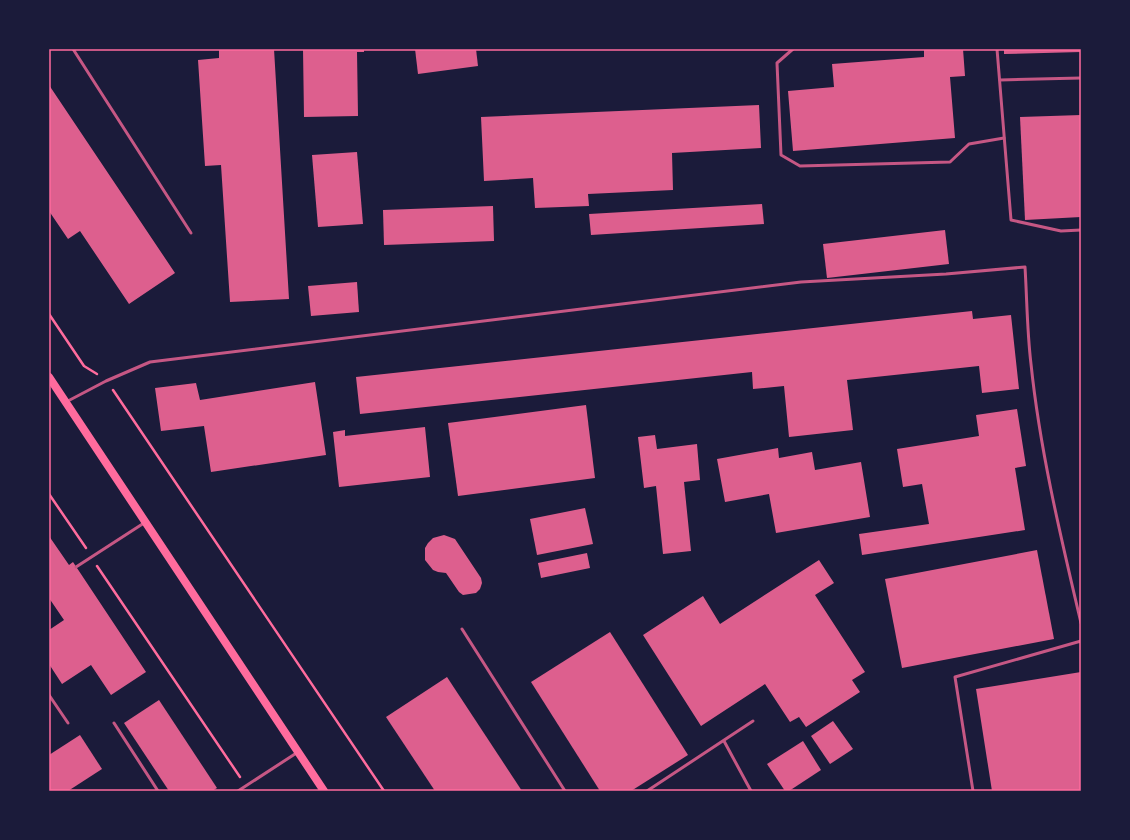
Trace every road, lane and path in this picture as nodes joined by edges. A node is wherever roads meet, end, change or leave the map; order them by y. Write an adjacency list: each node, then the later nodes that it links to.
1 (73, 49): 8 (lane)
2 (793, 49): 6 (lane)
3 (997, 49): 5 (lane)
4 (1081, 78): 5 (lane)
5 (1000, 80): 6 (lane)
6 (1004, 138): 7 (lane)
7 (1081, 230)
8 (191, 233)
9 (49, 314): 11 (path)
10 (49, 377): 12 (main road)
11 (106, 381): 12 (lane); 17 (lane); 30 (path)
12 (66, 402): 14 (main road)
13 (49, 494): 15 (path)
14 (145, 522): 15 (lane); 25 (main road)
15 (91, 557): 16 (lane); 26 (path)
16 (76, 567)
17 (1081, 623)
18 (462, 629): 31 (lane)
19 (1081, 641): 34 (lane)
20 (49, 695): 22 (lane)
21 (753, 721): 24 (lane)
22 (68, 723)
23 (114, 724): 27 (lane)
24 (724, 740): 32 (lane); 33 (lane)
25 (298, 752): 26 (lane); 29 (main road)
26 (246, 786): 28 (lane)
27 (158, 791)
28 (238, 791)
29 (324, 791)
30 (384, 791)
31 (565, 791)
32 (647, 791)
33 (751, 791)
34 (973, 791)

